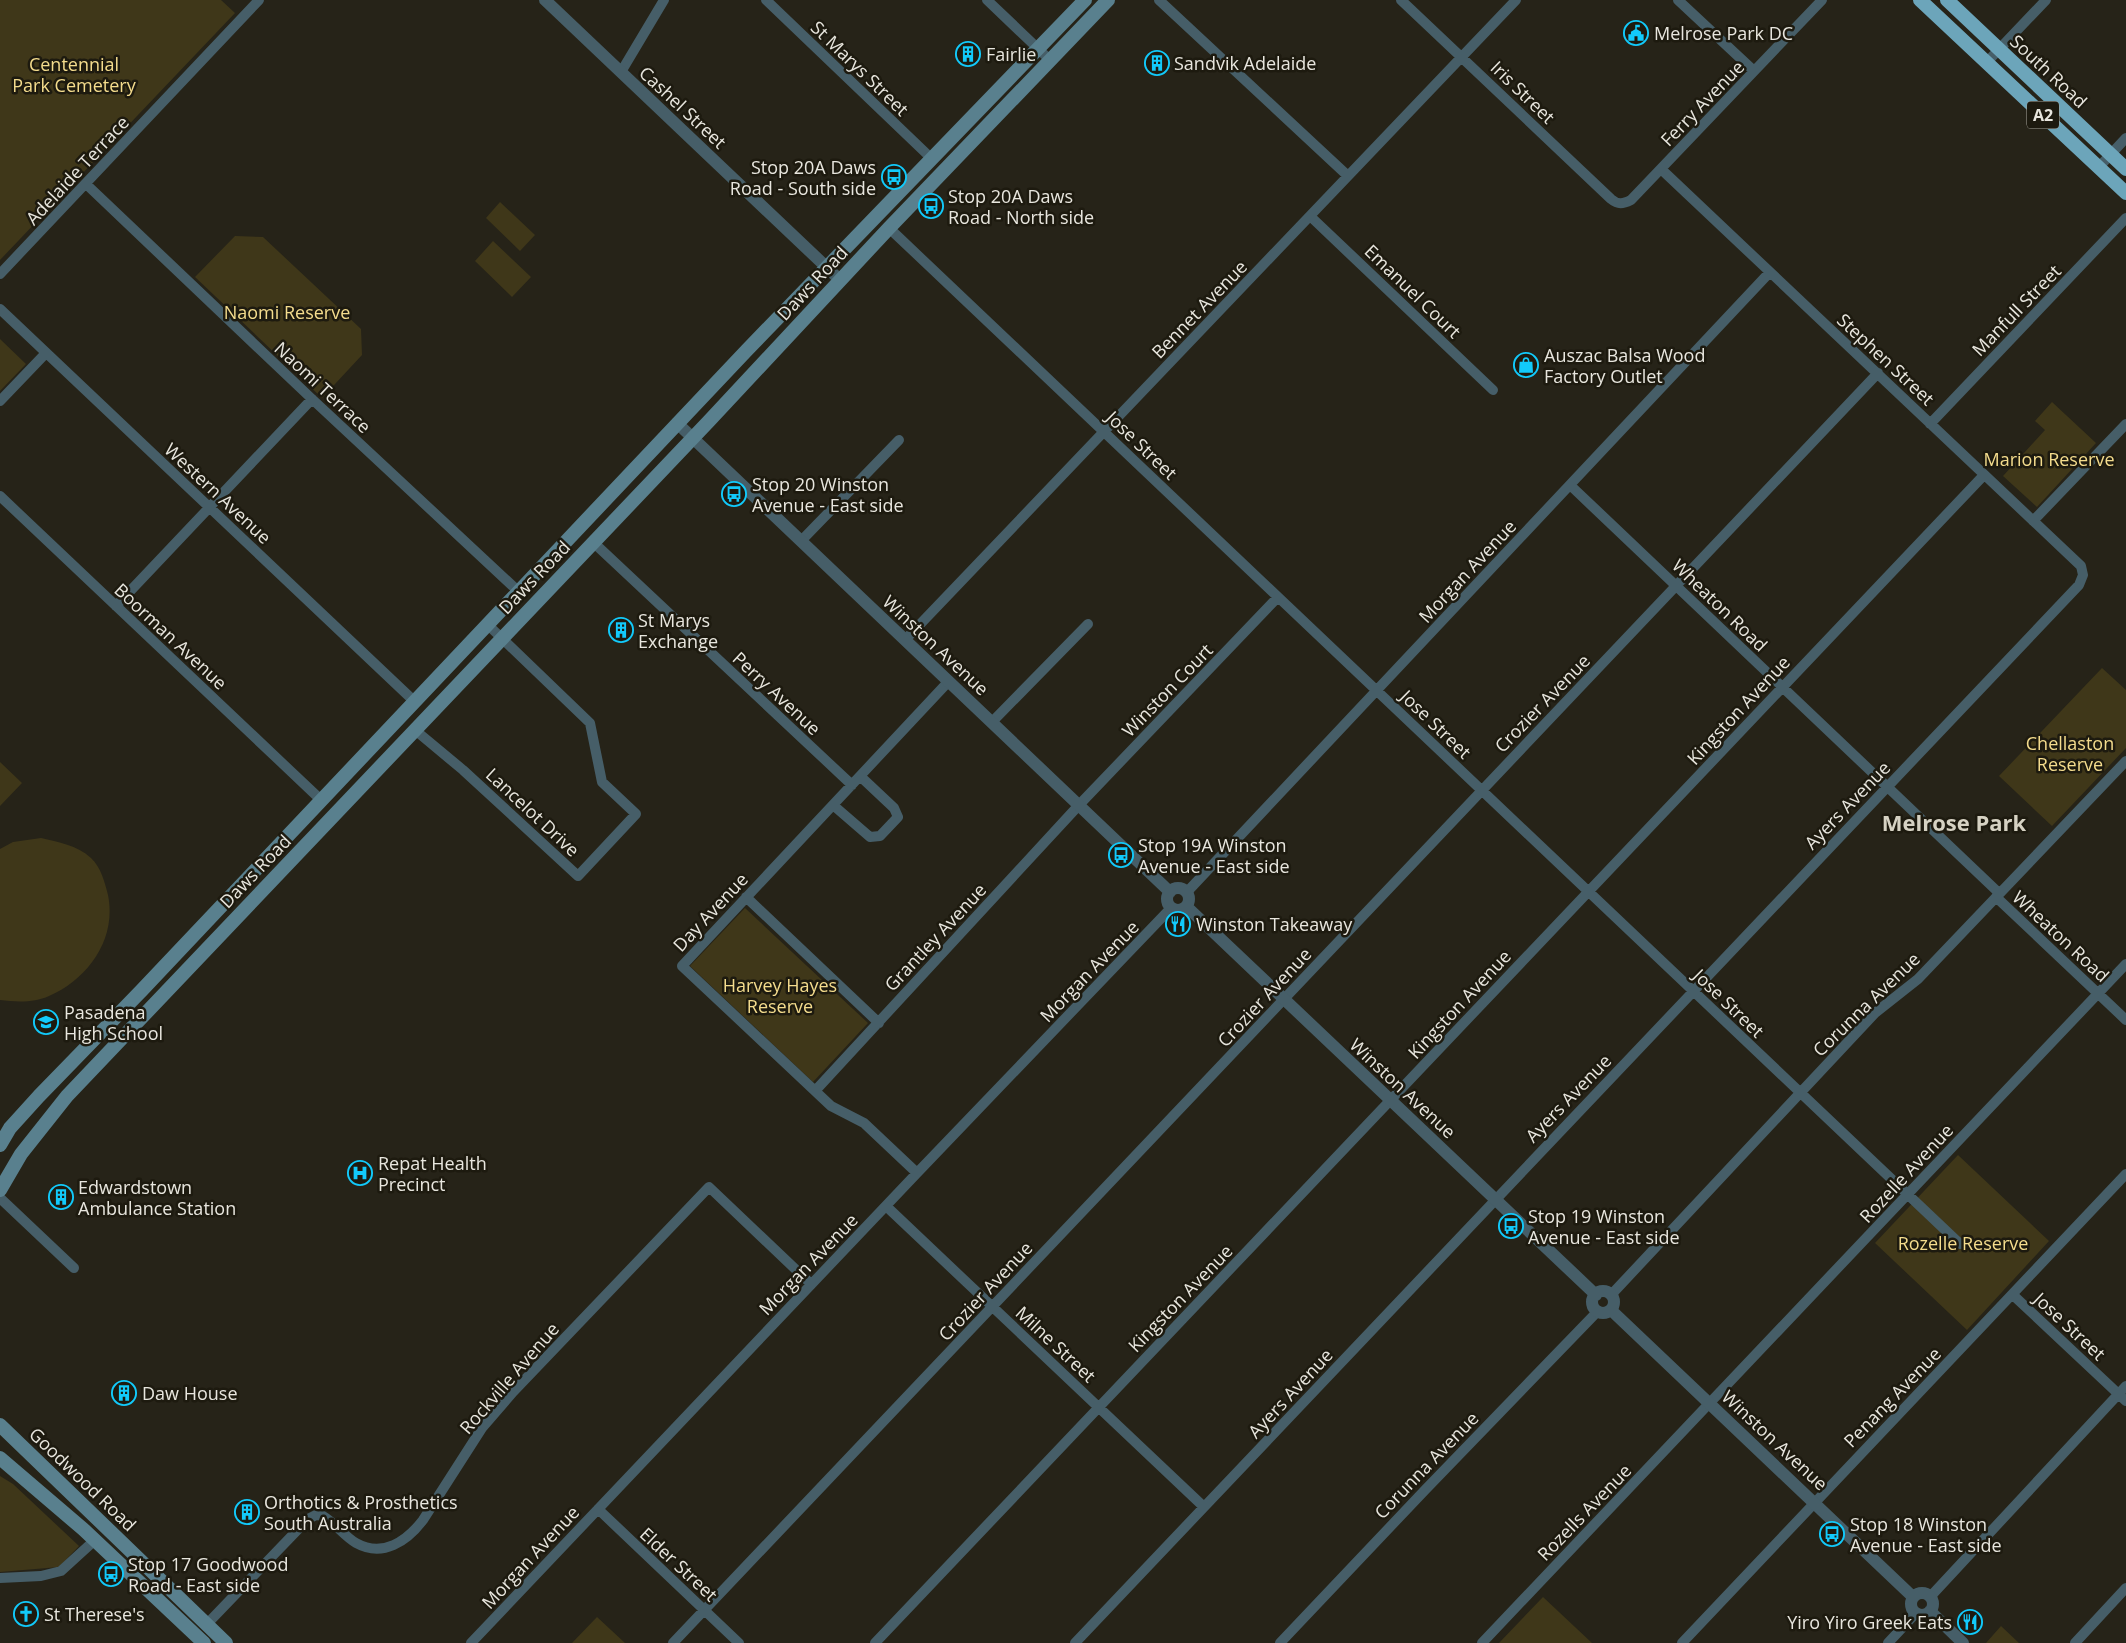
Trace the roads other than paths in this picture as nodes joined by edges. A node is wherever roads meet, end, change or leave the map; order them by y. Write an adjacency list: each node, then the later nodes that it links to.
1 (259, 0): 30 (street, Adelaide Terrace)
2 (545, 0): 22 (street, Cashel Street)
3 (664, 0): 22 (street)
4 (766, 0): 25 (street, St Marys Street)
5 (987, 0): 16 (street)
6 (1085, 0): 16 (main road, Daws Road)
7 (1108, 0): 19 (main road, Daws Road)
8 (1159, 0): 29 (street)
9 (1401, 0): 18 (street, Iris Street)
10 (1516, 0): 18 (street, Bennet Avenue)
11 (1678, 0): 21 (street)
12 (1822, 0): 21 (street, Ferry Avenue)
13 (1920, 0): 20 (highway, South Road / A2)
14 (1947, 0): 17 (highway, South Road / A2)
15 (2046, 0): 17 (street)
16 (1038, 49): 19 (street); 25 (main road, Daws Road)
17 (1999, 49): 20 (street); 24 (highway, South Road / A2)
18 (1462, 57): 29 (street, Bennet Avenue); 32 (street, Iris Street)
19 (1050, 60): 35 (main road, Daws Road)
20 (1986, 62): 26 (highway, South Road / A2)
21 (1754, 71): 27 (street, Ferry Avenue)
22 (621, 72): 36 (street, Cashel Street)
23 (2126, 138): 24 (street)
24 (2110, 155): 26 (street); 28 (highway, South Road / A2)
25 (932, 158): 36 (main road, Daws Road)
26 (2099, 167): 31 (highway, South Road / A2)
27 (1661, 169): 32 (street, Ferry Avenue); 37 (street, Stephen Street)
28 (2126, 170)
29 (1348, 176): 33 (street, Bennet Avenue)
30 (86, 184): 38 (street, Adelaide Terrace); 44 (street, Naomi Terrace)
31 (2126, 193)
32 (1624, 204)
33 (1310, 216): 43 (street, Emanuel Court); 49 (street, Bennet Avenue)
34 (2126, 218): 47 (street, Manfull Street)
35 (889, 228): 39 (main road, Daws Road); 49 (street, Jose Street)
36 (826, 267): 39 (street, Cashel Street); 46 (main road, Daws Road)
37 (1770, 272): 42 (street, Stephen Street); 53 (street, Morgan Avenue)
38 (0, 274)
39 (840, 280): 50 (main road, Daws Road)
40 (0, 309): 41 (street, Western Avenue)
41 (46, 353): 45 (street); 55 (street, Western Avenue)
42 (1878, 373): 47 (street, Stephen Street); 60 (street, Crozier Avenue)
43 (1493, 390)
44 (312, 399): 55 (street); 61 (street, Naomi Terrace)
45 (0, 401)
46 (677, 424): 50 (street, Winston Avenue); 61 (main road, Daws Road)
47 (1930, 424): 52 (street, Stephen Street)
48 (2126, 424): 56 (street)
49 (1104, 432): 62 (street, Jose Street); 67 (street, Bennet Avenue)
50 (692, 438): 57 (main road, Daws Road); 58 (street, Winston Avenue)
51 (899, 440): 58 (street)
52 (1984, 475): 56 (street, Stephen Street); 69 (street, Kingston Avenue)
53 (1570, 485): 60 (street, Wheaton Road); 70 (street, Morgan Avenue)
54 (0, 496): 63 (street, Boorman Avenue)
55 (210, 507): 63 (street); 71 (street, Western Avenue)
56 (2033, 521): 59 (street, Stephen Street)
57 (593, 542): 66 (main road, Daws Road); 76 (street, Perry Avenue)
58 (801, 542): 67 (street, Winston Avenue)
59 (2083, 576): 77 (street, Ayers Avenue)
60 (1676, 586): 69 (street, Wheaton Road); 79 (street, Crozier Avenue)
61 (518, 591): 64 (main road, Daws Road)
62 (1278, 597): 70 (street, Jose Street); 82 (street, Winston Court)
63 (116, 606): 80 (street, Boorman Avenue)
64 (487, 624): 66 (street, Lancelot Drive); 71 (main road, Daws Road)
65 (1088, 624): 72 (street)
66 (502, 638): 73 (main road, Daws Road); 73 (street, Lancelot Drive)
67 (905, 640): 68 (street, Winston Avenue)
68 (949, 681): 72 (street, Winston Avenue); 75 (street, Day Avenue)
69 (1782, 687): 77 (street, Wheaton Road); 86 (street, Kingston Avenue)
70 (1377, 691): 79 (street, Jose Street); 85 (street, Morgan Avenue)
71 (414, 701): 80 (main road, Daws Road)
72 (992, 722): 82 (street, Winston Avenue)
73 (415, 730): 78 (main road, Daws Road)
74 (2126, 760): 87 (street, Corunna Avenue)
75 (860, 776): 76 (street, Day Avenue); 81 (street)
76 (852, 785): 81 (street, Day Avenue)
77 (1887, 787): 87 (street, Wheaton Road); 96 (street, Ayers Avenue)
78 (358, 790): 80 (main road); 83 (main road, Daws Road)
79 (1482, 790): 86 (street, Jose Street); 98 (street, Crozier Avenue)
80 (320, 799): 83 (main road); 91 (main road, Daws Road)
81 (833, 805): 88 (street, Day Avenue)
82 (1079, 805): 84 (street, Winston Avenue); 101 (street, Grantley Avenue)
83 (318, 832): 92 (main road, Daws Road)
84 (1170, 892): 85 (street); 90 (street)
85 (1187, 892): 89 (street)
86 (1588, 892): 96 (street, Jose Street); 105 (street, Kingston Avenue)
87 (1998, 895): 97 (street, Wheaton Road); 104 (street, Corunna Avenue)
88 (746, 898): 101 (street); 103 (street, Day Avenue)
89 (1187, 907): 90 (street); 98 (street, Winston Avenue)
90 (1171, 908): 107 (street, Morgan Avenue)
91 (192, 936): 92 (main road); 93 (main road); 95 (main road, Daws Road)
92 (214, 941): 93 (main road, Daws Road)
93 (200, 956): 99 (main road, Daws Road)
94 (2126, 964): 97 (street, Rozelle Avenue)
95 (142, 990): 99 (main road); 102 (main road, Daws Road)
96 (1693, 991): 104 (street, Jose Street); 113 (street, Ayers Avenue)
97 (2098, 994): 100 (street, Wheaton Road); 111 (street, Rozelle Avenue)
98 (1284, 999): 105 (street, Winston Avenue); 121 (street, Crozier Avenue)
99 (140, 1019): 102 (main road); 109 (main road, Daws Road)
100 (2126, 1020)
101 (878, 1023): 103 (street, Grantley Avenue)
102 (74, 1060): 106 (main road, Daws Road)
103 (815, 1091): 107 (street, Day Avenue)
104 (1800, 1092): 111 (street, Jose Street); 119 (street, Corunna Avenue)
105 (1390, 1100): 113 (street, Winston Avenue); 126 (street, Kingston Avenue)
106 (0, 1145)
107 (917, 1173): 114 (street, Morgan Avenue)
108 (2126, 1174): 120 (street, Penang Avenue)
109 (5, 1176): 110 (main road, Daws Road)
110 (0, 1190)
111 (1908, 1195): 115 (street, Jose Street); 125 (street, Rozelle Avenue)
112 (0, 1198): 116 (street)
113 (1495, 1199): 118 (street, Winston Avenue); 130 (street, Ayers Avenue)
114 (886, 1206): 117 (street, Morgan Avenue); 121 (street, Milne Street)
115 (1960, 1244)
116 (74, 1268)
117 (811, 1284): 131 (street, Morgan Avenue); 144 (street, Rockville Avenue)
118 (1596, 1295): 119 (street); 123 (street)
119 (1611, 1295): 122 (street)
120 (2013, 1295): 124 (street, Jose Street); 129 (street, Penang Avenue)
121 (992, 1306): 126 (street, Milne Street); 140 (street, Crozier Avenue)
122 (1611, 1310): 123 (street); 125 (street, Winston Avenue)
123 (1598, 1312): 152 (street, Corunna Avenue)
124 (2124, 1393): 139 (street)
125 (1710, 1404): 129 (street, Winston Avenue); 153 (street, Rozells Avenue)
126 (1099, 1407): 130 (street, Milne Street); 150 (street, Kingston Avenue)
127 (0, 1425): 133 (main road, Goodwood Road)
128 (2, 1461): 132 (main road, Goodwood Road)
129 (1814, 1502): 138 (street, Winston Avenue); 154 (street, Penang Avenue)
130 (1204, 1507): 151 (street, Ayers Avenue)
131 (598, 1509): 140 (street, Elder Street); 147 (street, Morgan Avenue)
132 (83, 1529): 133 (main road); 134 (main road, Goodwood Road)
133 (108, 1530): 135 (main road); 144 (main road, Goodwood Road)
134 (96, 1540): 135 (main road, Goodwood Road); 136 (street)
135 (109, 1554): 143 (main road, Goodwood Road)
136 (0, 1578)
137 (2126, 1588): 157 (street)
138 (1913, 1597): 139 (street); 142 (street)
139 (1930, 1597): 141 (street)
140 (704, 1610): 148 (street, Crozier Avenue); 149 (street, Elder Street)
141 (1930, 1612): 142 (street); 156 (street)
142 (1916, 1613): 155 (street)
143 (183, 1624): 144 (main road); 145 (main road, Goodwood Road)
144 (207, 1624): 145 (main road); 146 (main road, Goodwood Road)
145 (205, 1643)
146 (226, 1643)
147 (471, 1643)
148 (673, 1643)
149 (739, 1643)
150 (875, 1643)
151 (1075, 1643)
152 (1280, 1643)
153 (1482, 1643)
154 (1682, 1643)
155 (1888, 1643)
156 (1963, 1643)
157 (2075, 1643)

